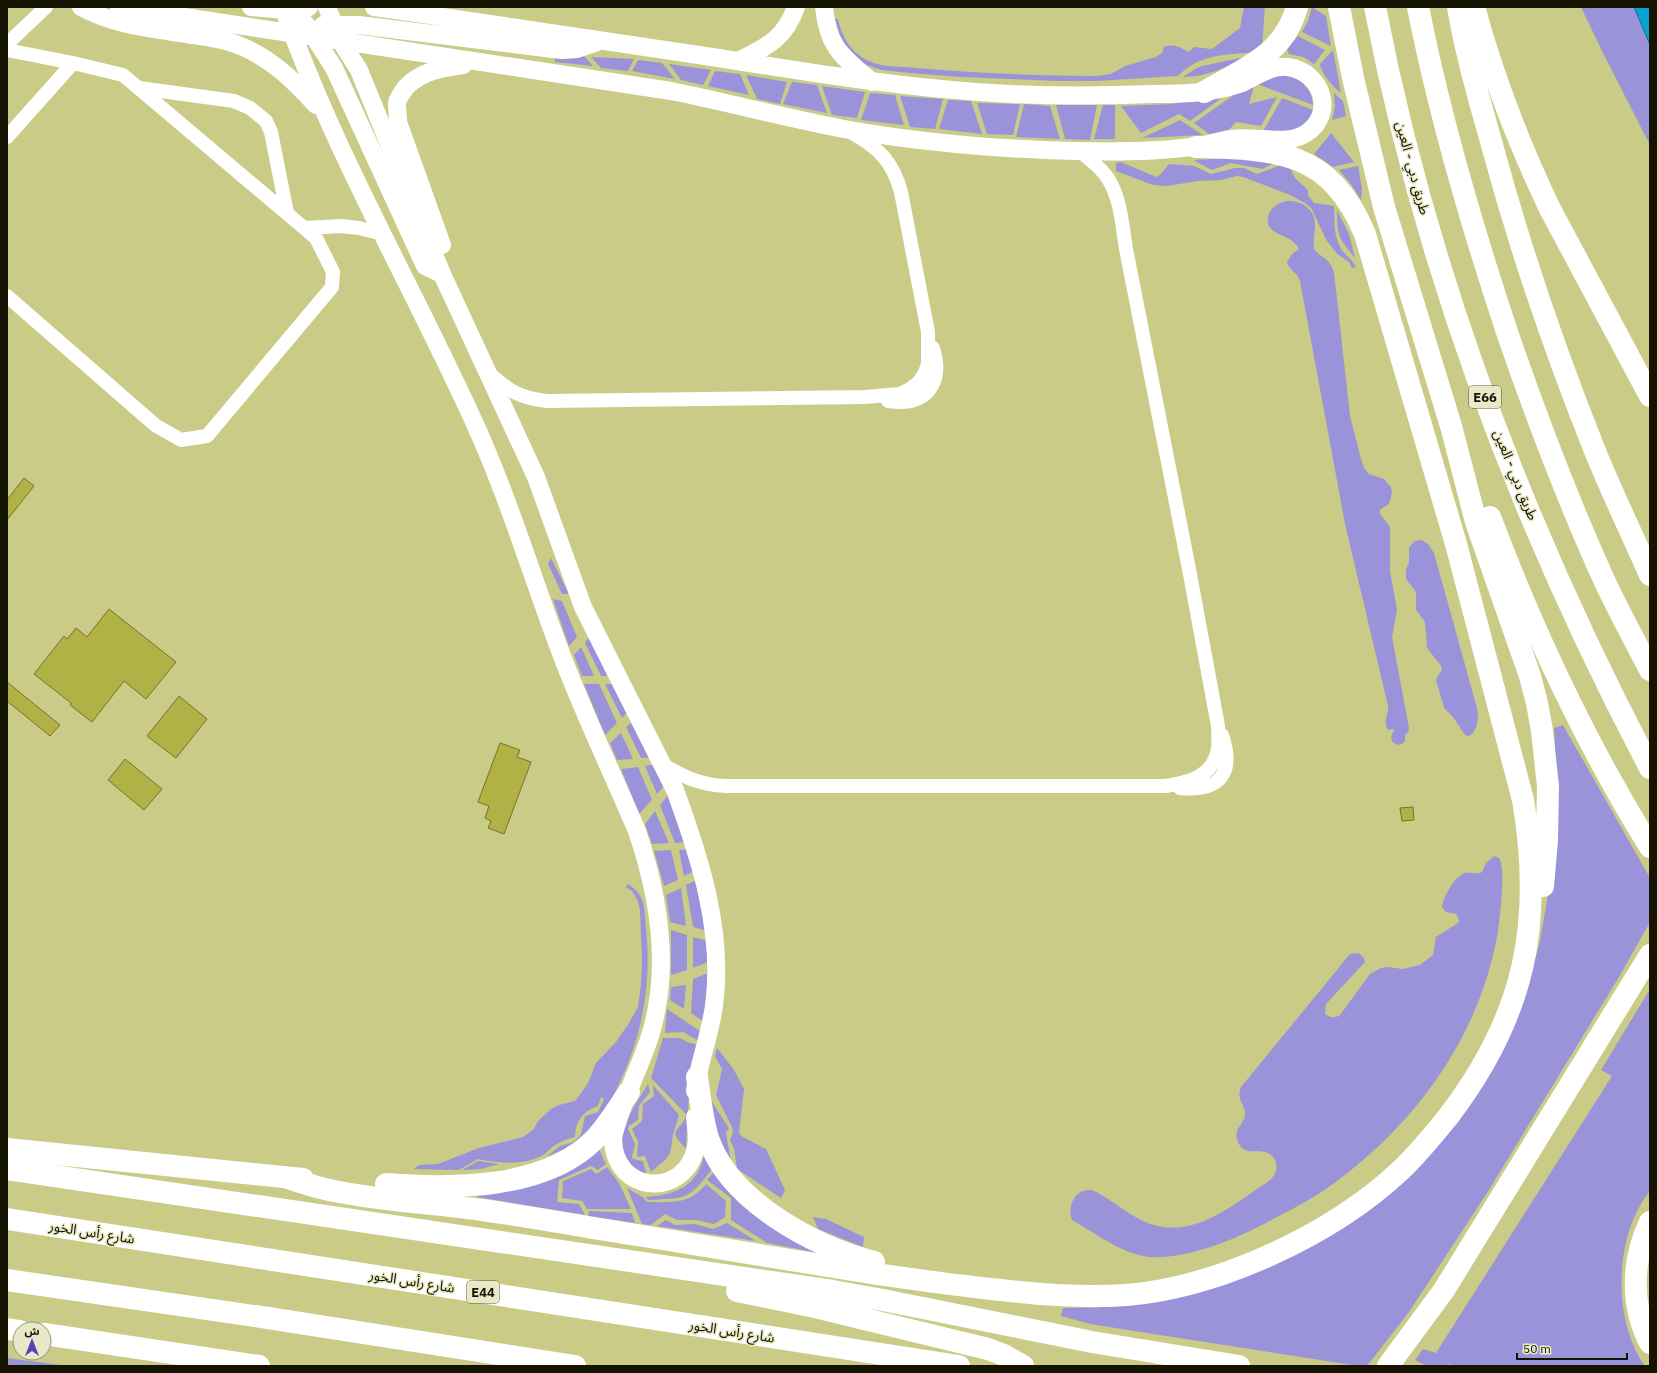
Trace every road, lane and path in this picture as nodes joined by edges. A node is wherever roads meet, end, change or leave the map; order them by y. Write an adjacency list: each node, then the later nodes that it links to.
1 (46, 7): 20 (street)
2 (81, 7): 28 (street)
3 (119, 7): 17 (street)
4 (251, 7): 15 (street)
5 (374, 7): 16 (street)
6 (443, 7): 16 (street)
7 (796, 7): 22 (street)
8 (824, 7): 25 (street)
9 (1297, 7): 27 (highway)
10 (1338, 7): 40 (highway)
11 (1375, 7): 44 (highway, طريق دبي - العين / E66)
12 (1418, 7): 42 (highway)
13 (1458, 7): 41 (highway)
14 (1474, 7): 39 (highway)
15 (296, 8): 17 (street); 17 (street)
16 (484, 22): 19 (street)
17 (315, 25): 18 (street); 19 (street); 28 (street); 36 (street)
18 (340, 40): 23 (street); 36 (street)
19 (602, 40): 22 (street)
20 (7, 44)
21 (7, 50): 24 (street)
22 (738, 61): 25 (street)
23 (479, 62): 29 (street); 36 (street)
24 (73, 63): 26 (street); 30 (street)
25 (872, 82): 27 (street)
26 (138, 88): 33 (street); 33 (street)
27 (1204, 92): 31 (street)
28 (328, 118): 35 (street)
29 (846, 129): 32 (street); 38 (street)
30 (7, 136)
31 (1196, 147): 32 (street); 47 (highway)
32 (1080, 151): 43 (street)
33 (287, 214): 34 (street)
34 (304, 228): 35 (street); 37 (street)
35 (383, 234): 49 (street)
36 (442, 274): 38 (street)
37 (7, 296)
38 (489, 373): 43 (street)
39 (1650, 396)
40 (1451, 426): 45 (highway); 47 (highway)
41 (1650, 575)
42 (1650, 670)
43 (662, 764): 48 (street)
44 (1650, 768)
45 (1650, 847)
46 (1650, 955): 68 (highway)
47 (1525, 958): 58 (highway)
48 (697, 1077): 49 (street); 58 (highway)
49 (629, 1092): 52 (highway)
50 (7, 1149): 52 (highway)
51 (7, 1169): 55 (highway)
52 (288, 1178): 58 (highway)
53 (7, 1219): 65 (highway, شارع رأس الخور / E44)
54 (1650, 1222): 61 (highway)
55 (551, 1249): 66 (highway); 67 (highway)
56 (7, 1280): 59 (highway)
57 (7, 1289): 59 (highway)
58 (1002, 1290)
59 (84, 1292): 64 (highway)
60 (52, 1335): 62 (highway)
61 (1650, 1342)
62 (227, 1363): 63 (highway)
63 (259, 1366)
64 (575, 1366)
65 (959, 1366)
66 (1023, 1366)
67 (1239, 1366)
68 (1388, 1366)

